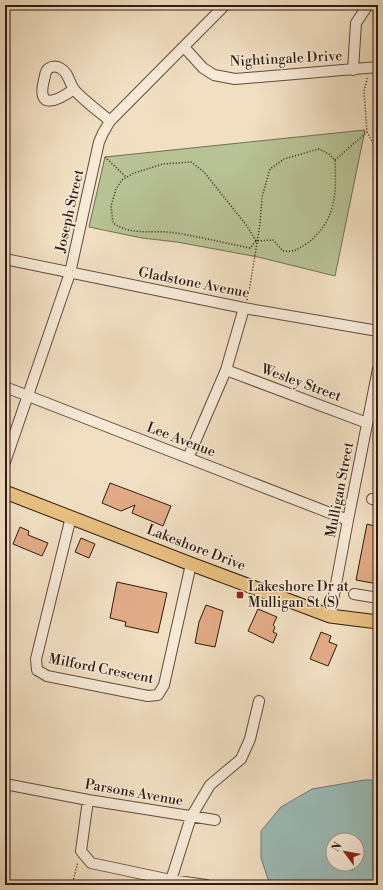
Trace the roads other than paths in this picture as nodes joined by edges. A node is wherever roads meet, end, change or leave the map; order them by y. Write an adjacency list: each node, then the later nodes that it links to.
1 (368, 5): 5 (street)
2 (221, 6): 3 (street, Joseph Street)
3 (184, 47): 5 (street, Nightingale Drive); 7 (street, Joseph Street)
4 (374, 67): 5 (street, Nightingale Drive)
5 (353, 70)
6 (74, 89): 7 (street)
7 (110, 121): 9 (street, Joseph Street)
8 (5, 259): 9 (street, Gladstone Avenue)
9 (70, 272): 10 (street, Gladstone Avenue); 15 (street, Joseph Street)
10 (244, 308): 11 (street, Gladstone Avenue); 13 (street)
11 (378, 331)
12 (378, 369): 16 (street, Mulligan Street)
13 (226, 370): 17 (street, Wesley Street); 18 (street)
14 (5, 387): 15 (street, Lee Avenue)
15 (28, 396): 18 (street, Lee Avenue); 19 (street, Joseph Street)
16 (375, 397): 17 (street, Mulligan Street)
17 (367, 423): 22 (street, Mulligan Street)
18 (188, 458): 22 (street, Lee Avenue)
19 (5, 462)
20 (5, 492): 21 (main road, Lakeshore Drive)
21 (71, 517): 23 (main road, Lakeshore Drive); 23 (street, Milford Crescent)
22 (348, 520): 26 (street, Mulligan Street)
23 (191, 564): 26 (main road, Lakeshore Drive)
24 (354, 594): 25 (street)
25 (378, 598)
26 (330, 616): 27 (main road, Lakeshore Drive)
27 (378, 622)
28 (259, 700): 31 (street, Parsons Avenue)
29 (5, 784): 30 (street, Parsons Avenue)
30 (88, 800): 31 (street, Parsons Avenue); 33 (street)
31 (191, 817): 32 (street); 33 (street)
32 (215, 820)
33 (171, 880): 34 (street)
34 (206, 885)

